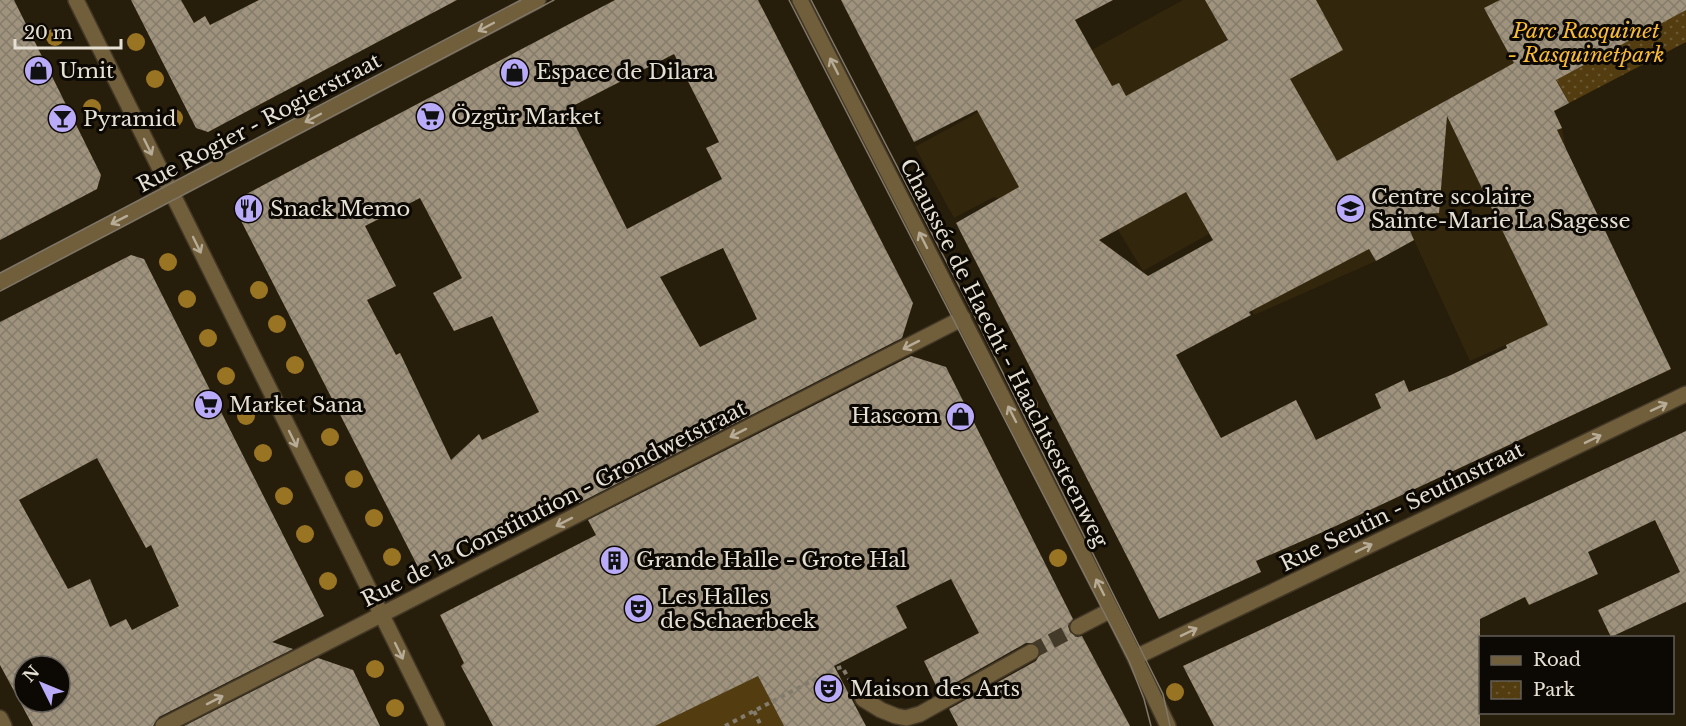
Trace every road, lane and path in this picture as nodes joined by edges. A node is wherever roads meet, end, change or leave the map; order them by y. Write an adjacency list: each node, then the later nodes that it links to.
1 (76, 0): 4 (street, one-way to 4)
2 (538, 0): 4 (street, Rue Rogier - Rogierstraat, one-way to 4)
3 (800, 0): 6 (street, Chaussée de Haecht - Haachtsesteenweg, one-way to 3)
4 (171, 193): 5 (street, Rue Rogier - Rogierstraat, one-way to 5); 9 (street, one-way to 9)
5 (0, 282)
6 (963, 318): 8 (street, Chaussée de Haecht - Haachtsesteenweg, one-way to 6); 9 (street, Rue de la Constitution - Grondwetstraat, one-way to 9)
7 (1686, 394): 12 (street, Rue Seutin - Seutinstraat, one-way to 7)
8 (1112, 610): 10 (street); 12 (street, Chaussée de Haecht - Haachtsesteenweg)
9 (382, 615): 18 (street, Rue de la Constitution - Grondwetstraat, one-way to 9); 19 (street, one-way to 19)
10 (1078, 627)
11 (1031, 652): 14 (street)
12 (1136, 657): 13 (street, Chaussée de Haecht - Haachtsesteenweg)
13 (1154, 696): 22 (street); 23 (street, Chaussée de Haecht - Haachtsesteenweg)
14 (863, 699): 15 (path)
15 (754, 711): 20 (path); 21 (path)
16 (0, 718): 17 (street)
17 (4, 726)
18 (163, 726)
19 (437, 726)
20 (725, 726)
21 (761, 726)
22 (1158, 726)
23 (1168, 726)

